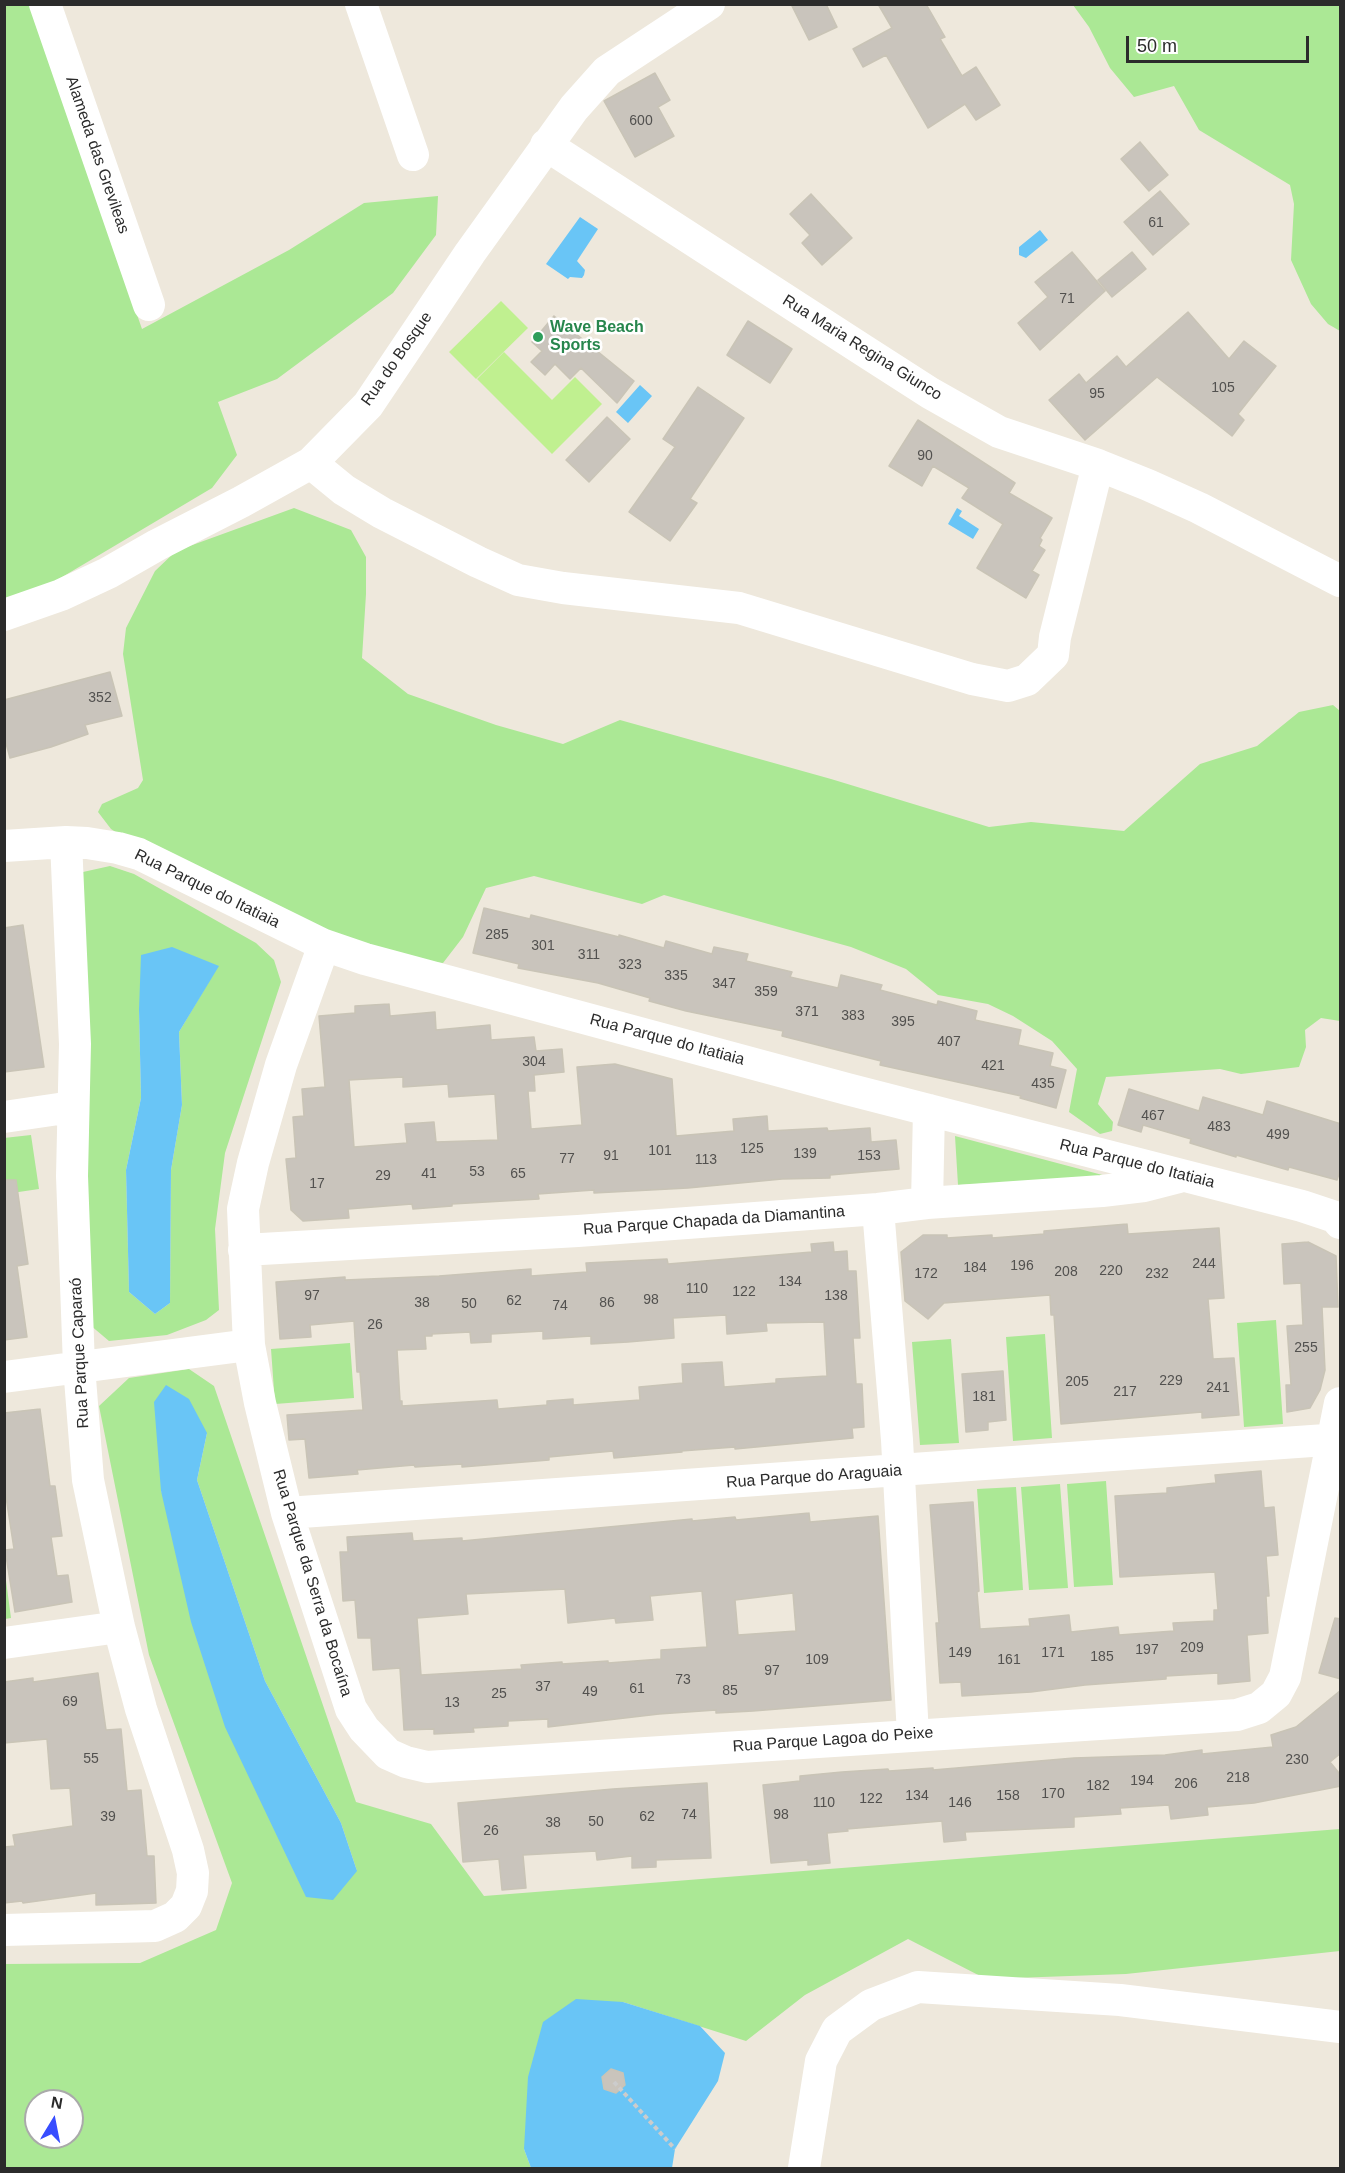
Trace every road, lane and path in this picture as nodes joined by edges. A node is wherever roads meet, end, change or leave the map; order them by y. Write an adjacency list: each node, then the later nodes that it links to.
1 (45, 4): 6 (street, Alameda das Grevileas)
2 (361, 4): 5 (street)
3 (709, 4): 4 (street, Rua do Bosque)
4 (546, 145): 7 (street, Rua do Bosque); 8 (street, Rua Maria Regina Giunco)
5 (412, 155)
6 (149, 305)
7 (311, 463): 8 (street); 10 (street, Rua do Bosque)
8 (1098, 465): 9 (street, Rua Maria Regina Giunco)
9 (1341, 581)
10 (4, 615)
11 (66, 842): 12 (street, Rua Parque do Itatiaia); 13 (street, Rua Parque do Itatiaia); 14 (street, Rua Parque Caparaó)
12 (4, 846)
13 (324, 945): 15 (street, Rua Parque do Itatiaia); 21 (street, Rua Parque da Serra da Bocaína)
14 (72, 1107): 16 (street); 23 (street, Rua Parque Caparaó)
15 (928, 1110): 17 (street, Rua Parque do Itatiaia); 18 (street)
16 (4, 1117)
17 (1183, 1176): 18 (street, Rua Parque Chapada da Diamantina); 20 (street, Rua Parque do Itatiaia)
18 (927, 1203): 19 (street, Rua Parque Chapada da Diamantina)
19 (878, 1209): 21 (street, Rua Parque Chapada da Diamantina); 27 (street)
20 (1341, 1223)
21 (244, 1250): 22 (street, Rua Parque da Serra da Bocaína)
22 (249, 1345): 23 (street); 28 (street, Rua Parque da Serra da Bocaína)
23 (80, 1366): 24 (street); 29 (street, Rua Parque Caparaó)
24 (4, 1377)
25 (1341, 1403): 26 (street)
26 (1337, 1440): 27 (street, Rua Parque do Araguaia); 31 (street, Rua Parque Lagoa do Peixe)
27 (898, 1471): 28 (street, Rua Parque do Araguaia); 31 (street)
28 (287, 1513): 32 (street, Rua Parque da Serra da Bocaína)
29 (119, 1627): 30 (street); 33 (street, Rua Parque Caparaó)
30 (4, 1643)
31 (914, 1735): 32 (street, Rua Parque Lagoa do Peixe)
32 (388, 1754)
33 (4, 1930)
34 (1341, 2027): 37 (street)
35 (614, 2082): 36 (path)
36 (675, 2149)
37 (804, 2169)

